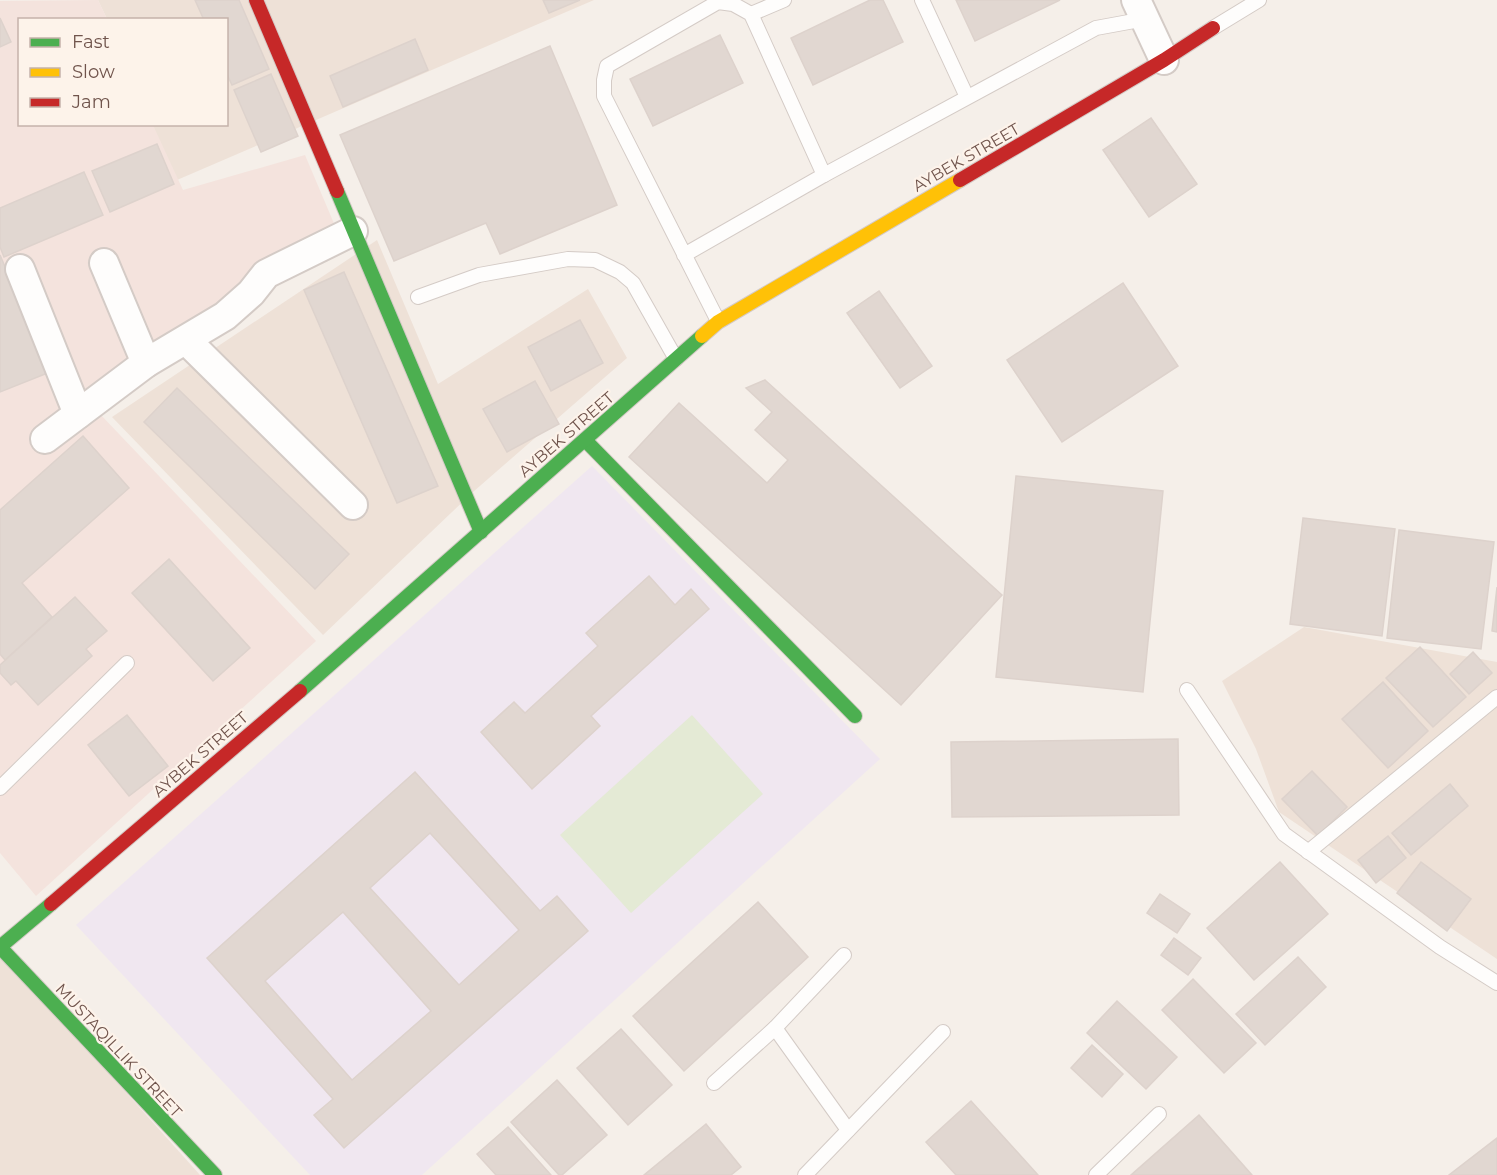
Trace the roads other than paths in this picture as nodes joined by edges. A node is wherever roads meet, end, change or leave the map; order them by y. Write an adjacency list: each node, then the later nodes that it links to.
1 (256, 0): 11 (street)
2 (784, 0): 6 (lane)
3 (922, 0): 9 (lane)
4 (1259, 0): 7 (lane)
5 (1141, 9): 8 (street); 9 (lane)
6 (751, 14): 10 (lane); 12 (lane)
7 (1213, 28): 8 (street, AYBEK STREET)
8 (1164, 60): 16 (street, AYBEK STREET)
9 (967, 97): 10 (lane)
10 (824, 175): 12 (lane)
11 (353, 231): 17 (street); 24 (street)
12 (684, 255): 16 (lane)
13 (104, 263): 19 (street)
14 (20, 269): 20 (street)
15 (418, 297): 18 (lane)
16 (718, 322): 18 (street, AYBEK STREET)
17 (186, 340): 19 (street); 23 (street)
18 (676, 359): 22 (street, AYBEK STREET)
19 (146, 363): 20 (street)
20 (78, 414): 21 (street)
21 (45, 439)
22 (585, 440): 24 (street, AYBEK STREET); 28 (street)
23 (353, 504)
24 (481, 532): 31 (street, AYBEK STREET)
25 (127, 663): 29 (lane)
26 (1187, 690): 30 (lane)
27 (1497, 697): 30 (lane)
28 (855, 716)
29 (0, 788)
30 (1308, 852): 33 (lane)
31 (0, 947): 39 (street, MUSTAQILLIK STREET)
32 (844, 955): 34 (lane)
33 (1497, 983)
34 (775, 1028): 36 (lane); 38 (lane)
35 (943, 1032): 38 (lane)
36 (714, 1083)
37 (1159, 1114): 41 (lane)
38 (848, 1130): 40 (lane)
39 (215, 1175)
40 (806, 1175)
41 (1096, 1175)

